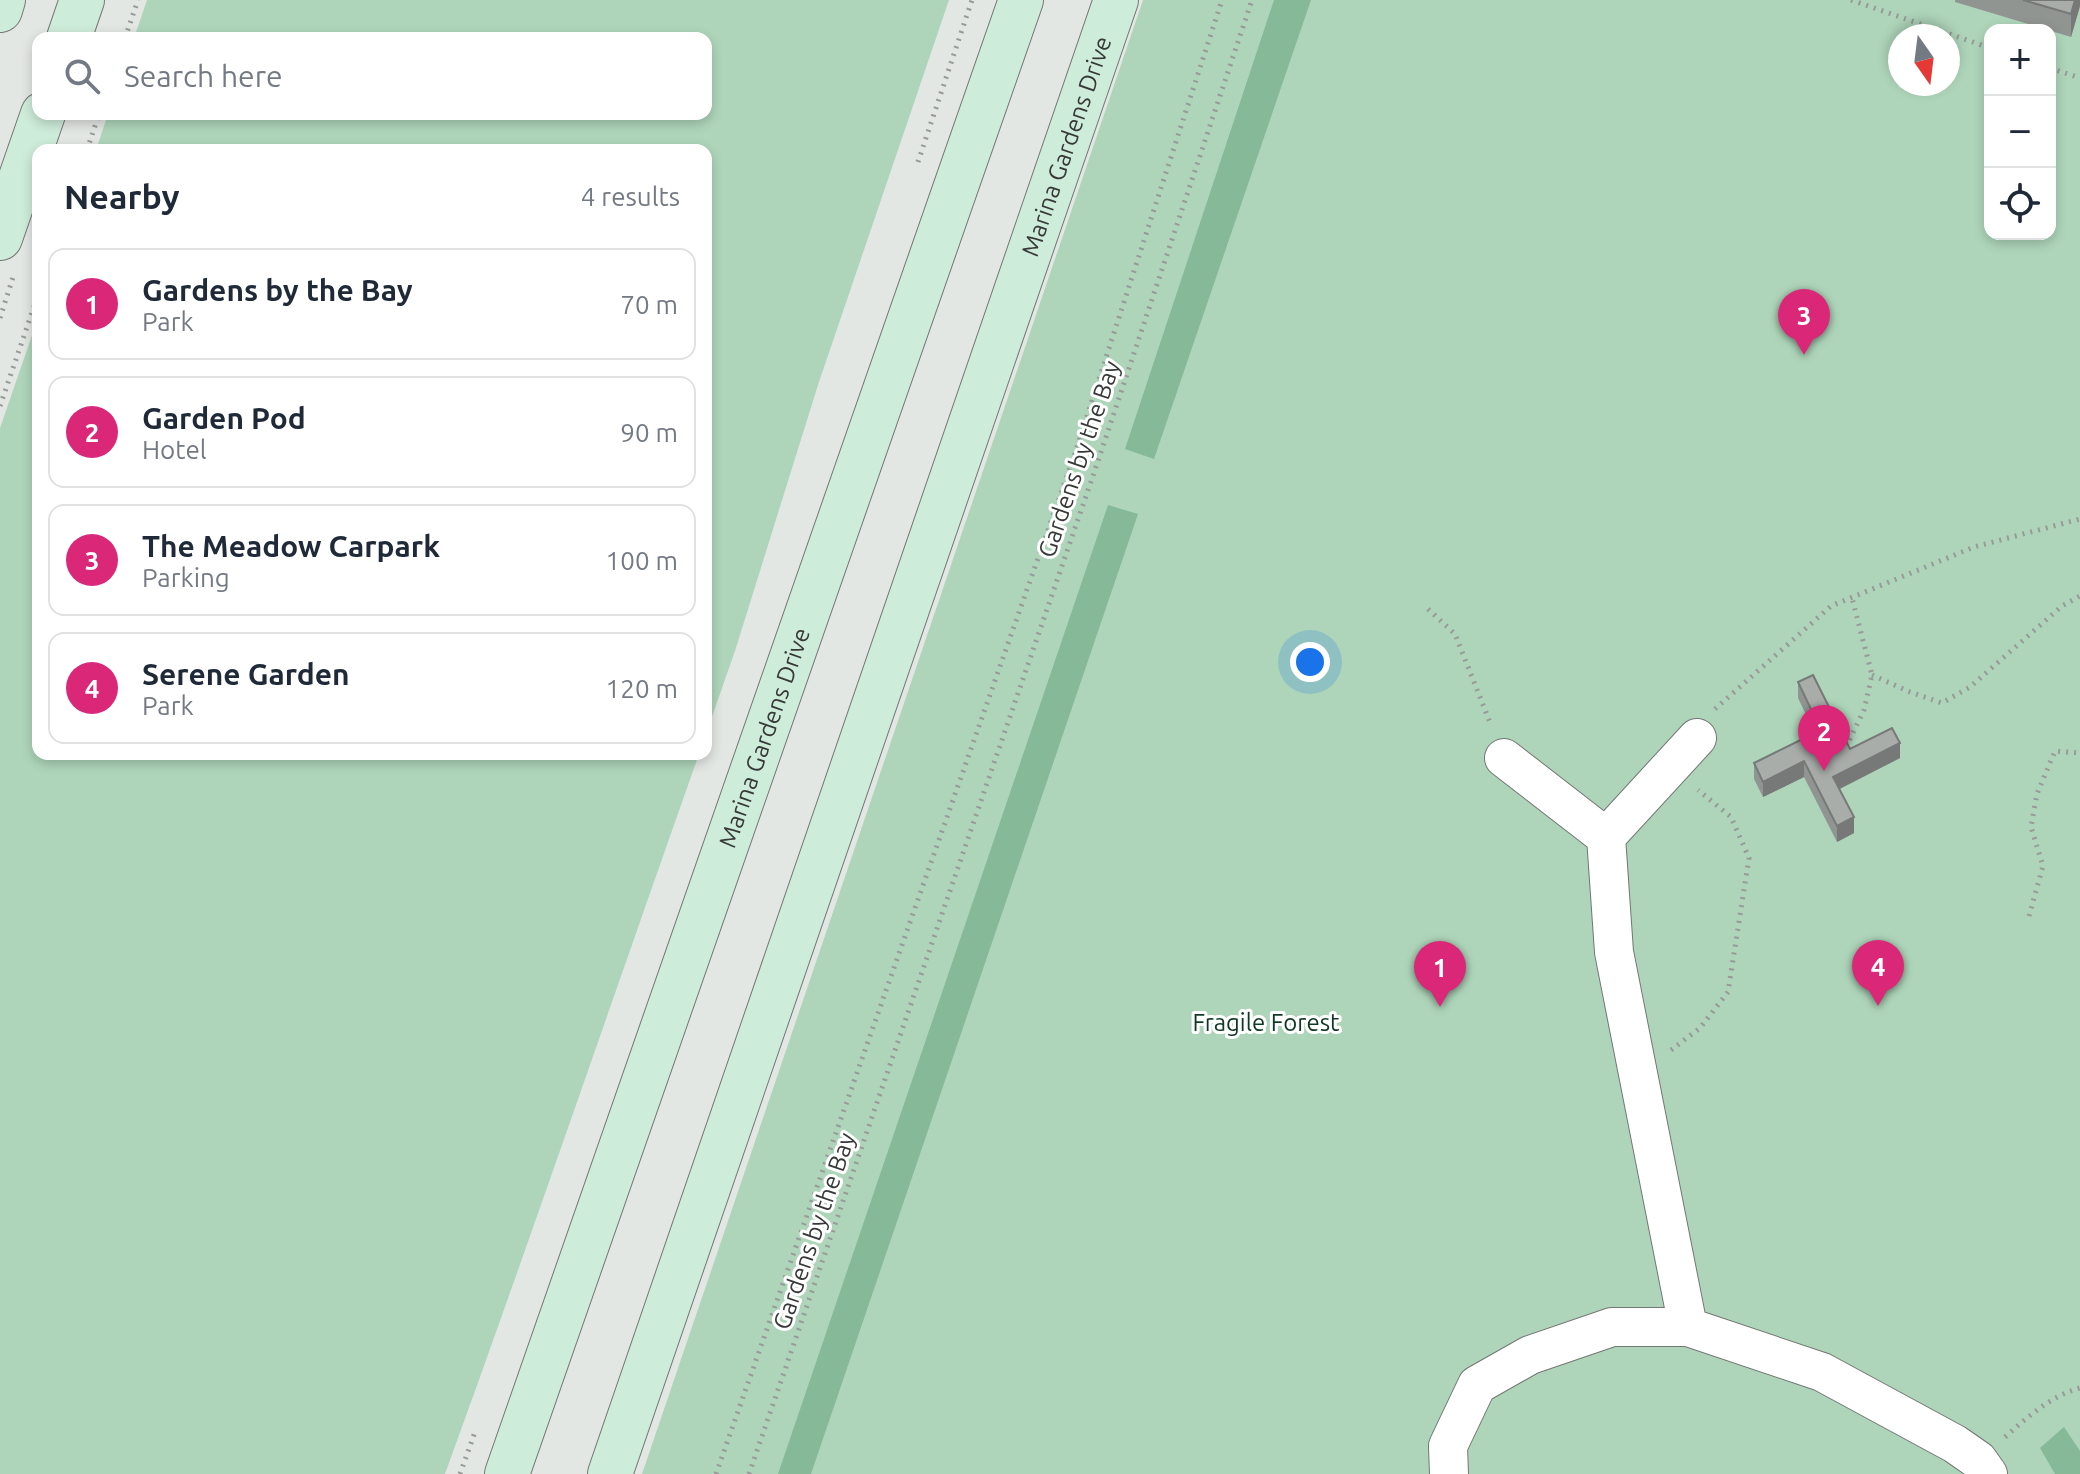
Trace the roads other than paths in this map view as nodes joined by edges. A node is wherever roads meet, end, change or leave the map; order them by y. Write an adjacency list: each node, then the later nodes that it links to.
1 (3, 0): 5 (main road)
2 (82, 0): 6 (main road)
3 (1021, 0): 16 (main road, Marina Gardens Drive)
4 (1116, 0): 17 (main road, Marina Gardens Drive)
5 (0, 10)
6 (71, 32)
7 (41, 120): 8 (main road)
8 (33, 144)
9 (32, 146): 10 (main road)
10 (0, 238)
11 (1697, 738): 13 (street)
12 (1504, 758): 13 (street)
13 (1606, 837): 14 (street)
14 (1688, 1327): 15 (street); 18 (street)
15 (1983, 1467)
16 (507, 1474)
17 (610, 1474)
18 (1449, 1474)

